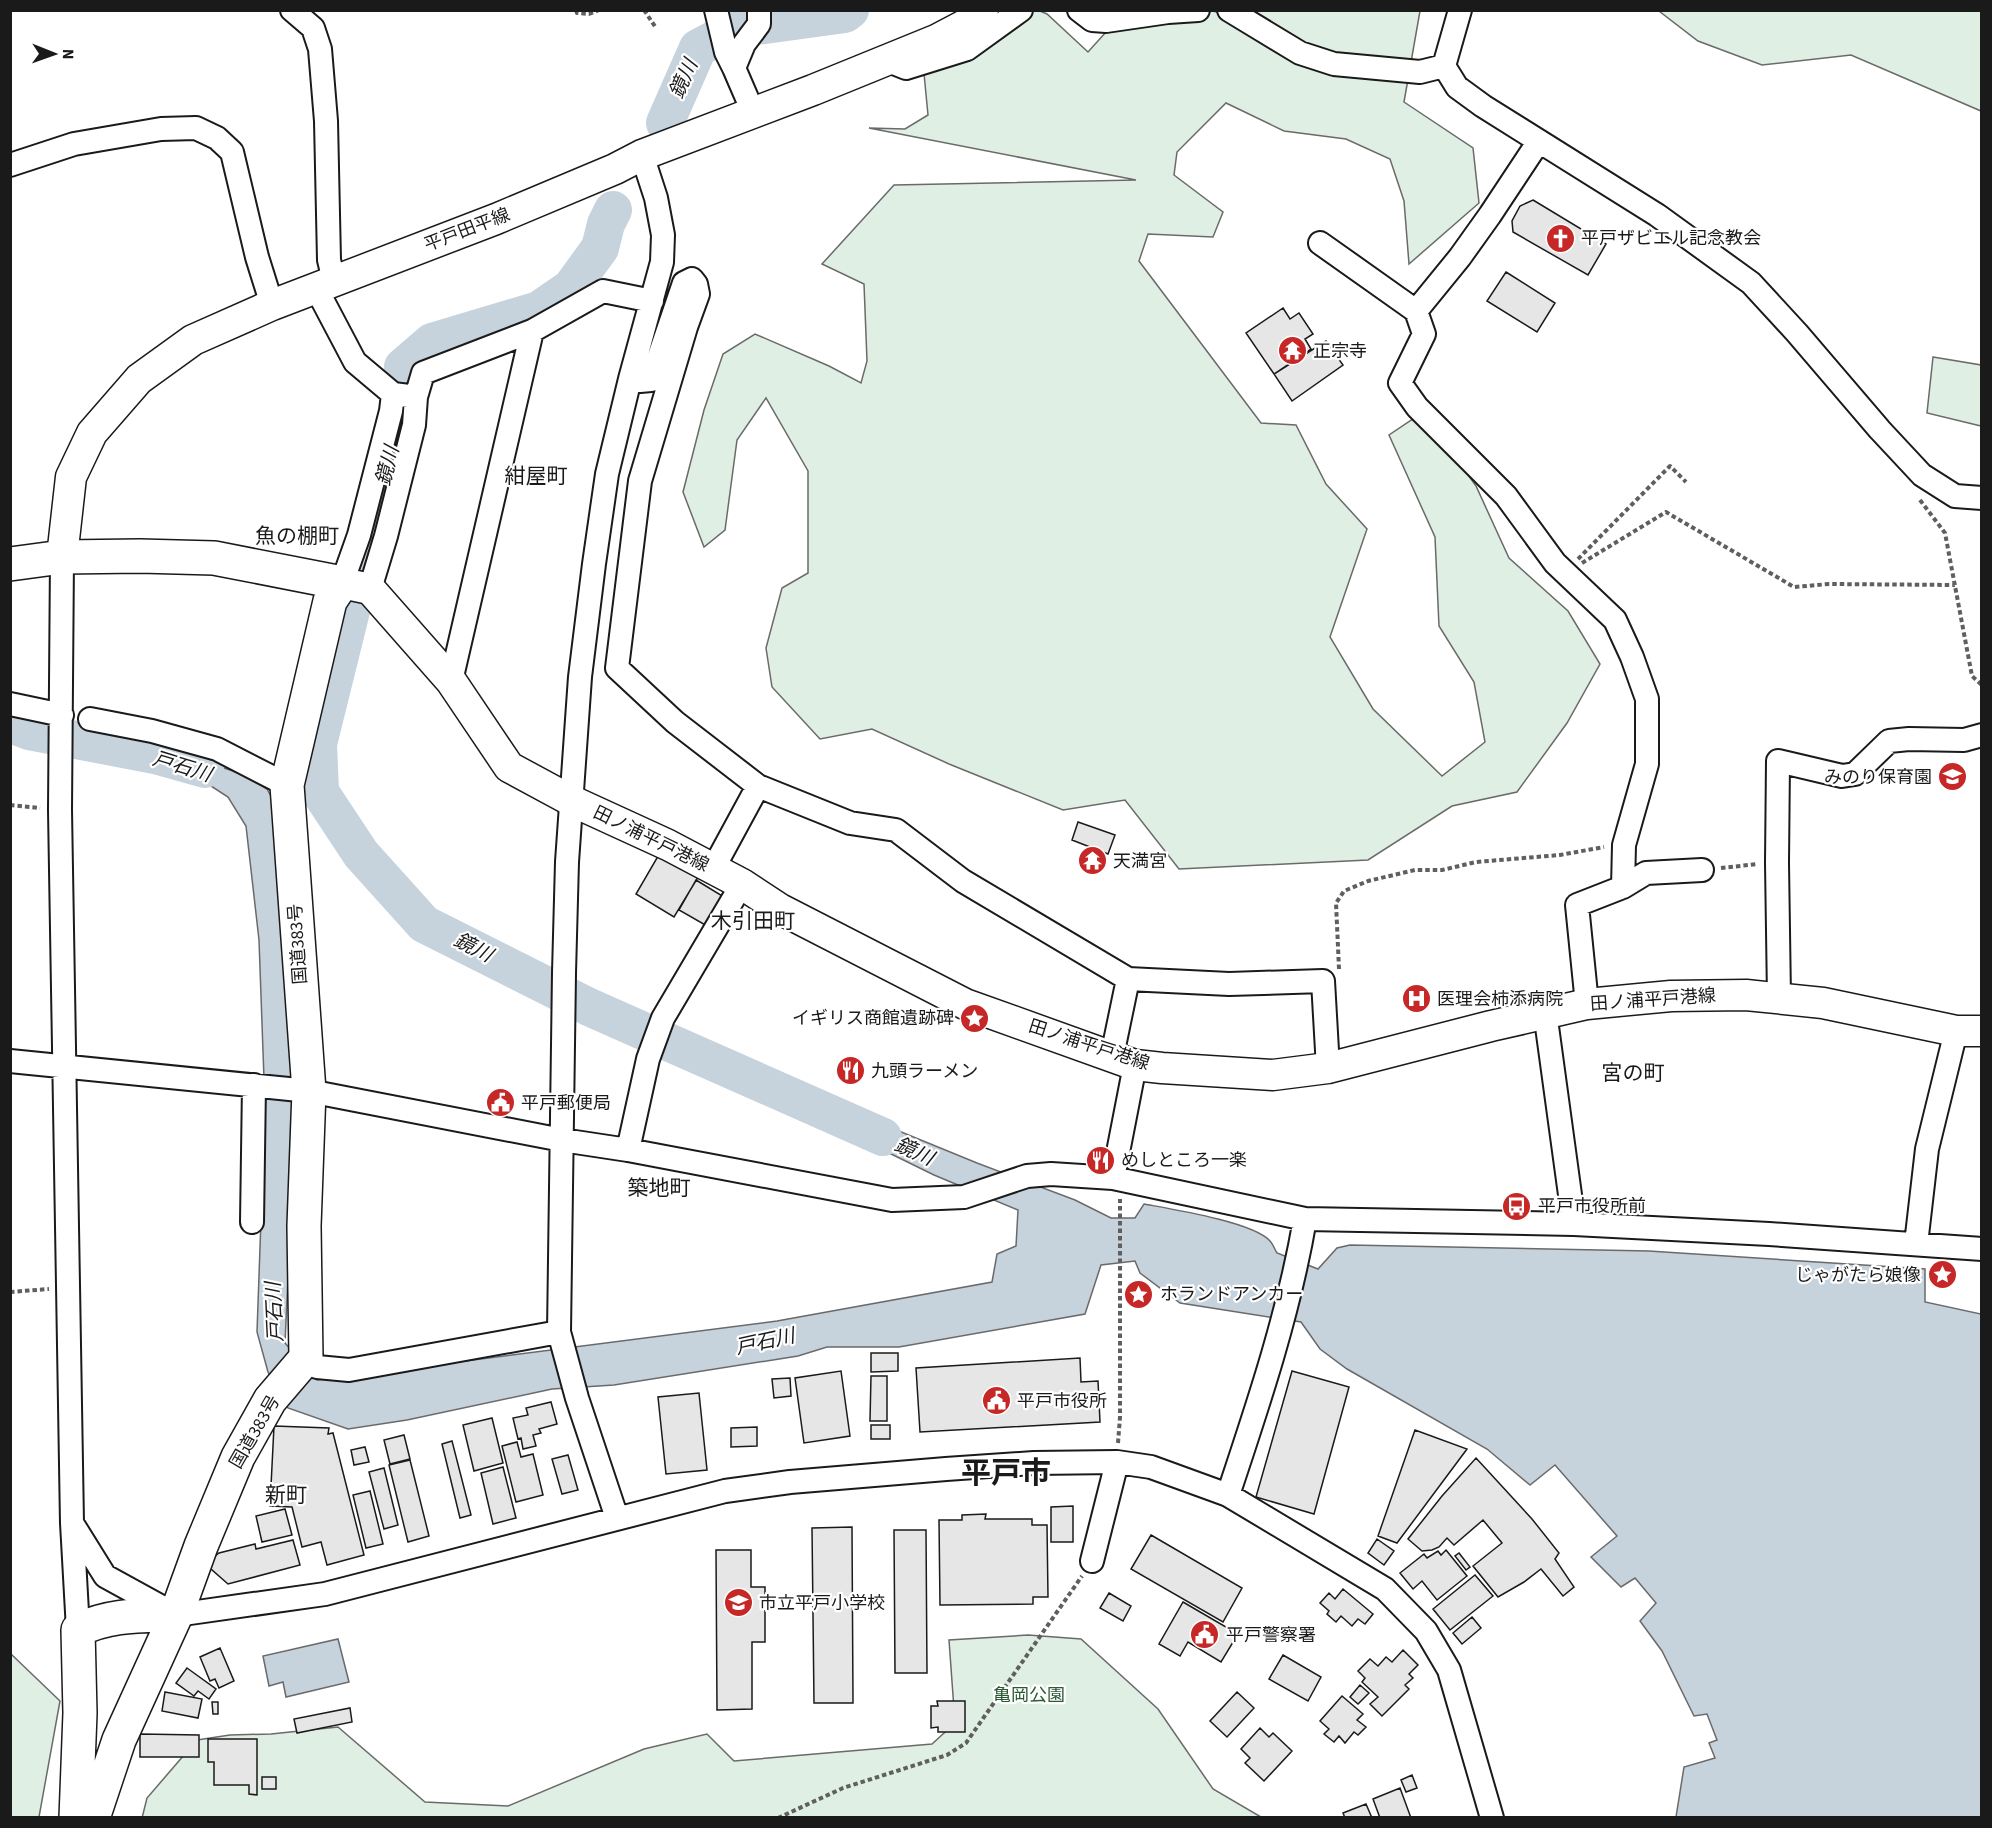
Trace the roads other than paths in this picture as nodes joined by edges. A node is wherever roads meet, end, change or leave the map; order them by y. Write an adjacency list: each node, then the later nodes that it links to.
1 (292, 10): 18 (street)
2 (983, 10): 11 (main road, 平戸田平線)
3 (1020, 10): 11 (street)
4 (1079, 10): 5 (street)
5 (1198, 10)
6 (1228, 10): 12 (street)
7 (1460, 10): 12 (street)
8 (759, 17): 10 (street)
9 (718, 19): 10 (street)
10 (735, 55): 13 (street)
11 (886, 60): 13 (main road, 平戸田平線)
12 (1444, 66): 14 (street)
13 (753, 112): 15 (main road, 平戸田平線)
14 (1539, 141): 21 (street); 25 (street)
15 (642, 155): 18 (main road, 平戸田平線); 19 (street)
16 (10, 165): 20 (street)
17 (1320, 243): 21 (street)
18 (325, 285): 20 (main road, 平戸田平線); 24 (street)
19 (652, 301): 22 (street); 23 (street)
20 (272, 304): 26 (main road, 平戸田平線)
21 (1416, 311): 40 (street)
22 (532, 331): 24 (street); 29 (street)
23 (630, 379): 35 (street); 36 (street)
24 (407, 396): 28 (street)
25 (1982, 498)
26 (62, 557): 27 (highway); 28 (highway); 31 (street)
27 (10, 564)
28 (356, 586): 29 (main road, 田ノ浦平戸港線); 34 (highway, 国道383号)
29 (451, 681): 36 (main road, 田ノ浦平戸港線)
30 (10, 704): 31 (street)
31 (62, 715): 48 (street)
32 (90, 719): 34 (street)
33 (1982, 735): 42 (street)
34 (287, 785): 51 (highway, 国道383号)
35 (758, 786): 37 (street); 41 (street)
36 (572, 801): 37 (main road, 田ノ浦平戸港線); 52 (street)
37 (713, 869): 39 (main road, 田ノ浦平戸港線)
38 (1702, 870): 40 (street)
39 (742, 884): 46 (main road, 田ノ浦平戸港線); 53 (street)
40 (1623, 887): 43 (street)
41 (1128, 979): 46 (street); 49 (street)
42 (1779, 998): 43 (main road, 田ノ浦平戸港線); 45 (main road, 田ノ浦平戸港線)
43 (1587, 1004): 44 (main road, 田ノ浦平戸港線)
44 (1545, 1012): 49 (main road, 田ノ浦平戸港線); 57 (street)
45 (1969, 1031): 58 (street)
46 (1124, 1060): 49 (main road, 田ノ浦平戸港線); 54 (street)
47 (10, 1061): 48 (street)
48 (64, 1067): 50 (street); 65 (street)
49 (1328, 1068)
50 (258, 1086): 51 (street); 56 (street)
51 (309, 1091): 52 (street); 61 (highway, 国道383号)
52 (562, 1140): 53 (street); 60 (street)
53 (628, 1150): 54 (street)
54 (1117, 1189): 55 (street)
55 (1305, 1219): 57 (street); 63 (street)
56 (252, 1222)
57 (1574, 1224): 58 (street)
58 (1916, 1244): 59 (street)
59 (1982, 1249)
60 (559, 1332): 61 (street); 64 (street)
61 (306, 1358): 67 (highway, 国道383号)
62 (1117, 1462): 63 (street); 64 (street); 66 (street)
63 (1228, 1494): 71 (street)
64 (617, 1518): 67 (street)
65 (72, 1523): 67 (street); 68 (street)
66 (1092, 1561)
67 (176, 1615): 68 (highway); 70 (highway, 国道383号)
68 (78, 1630): 69 (highway)
69 (76, 1818)
70 (93, 1818)
71 (1492, 1818)

